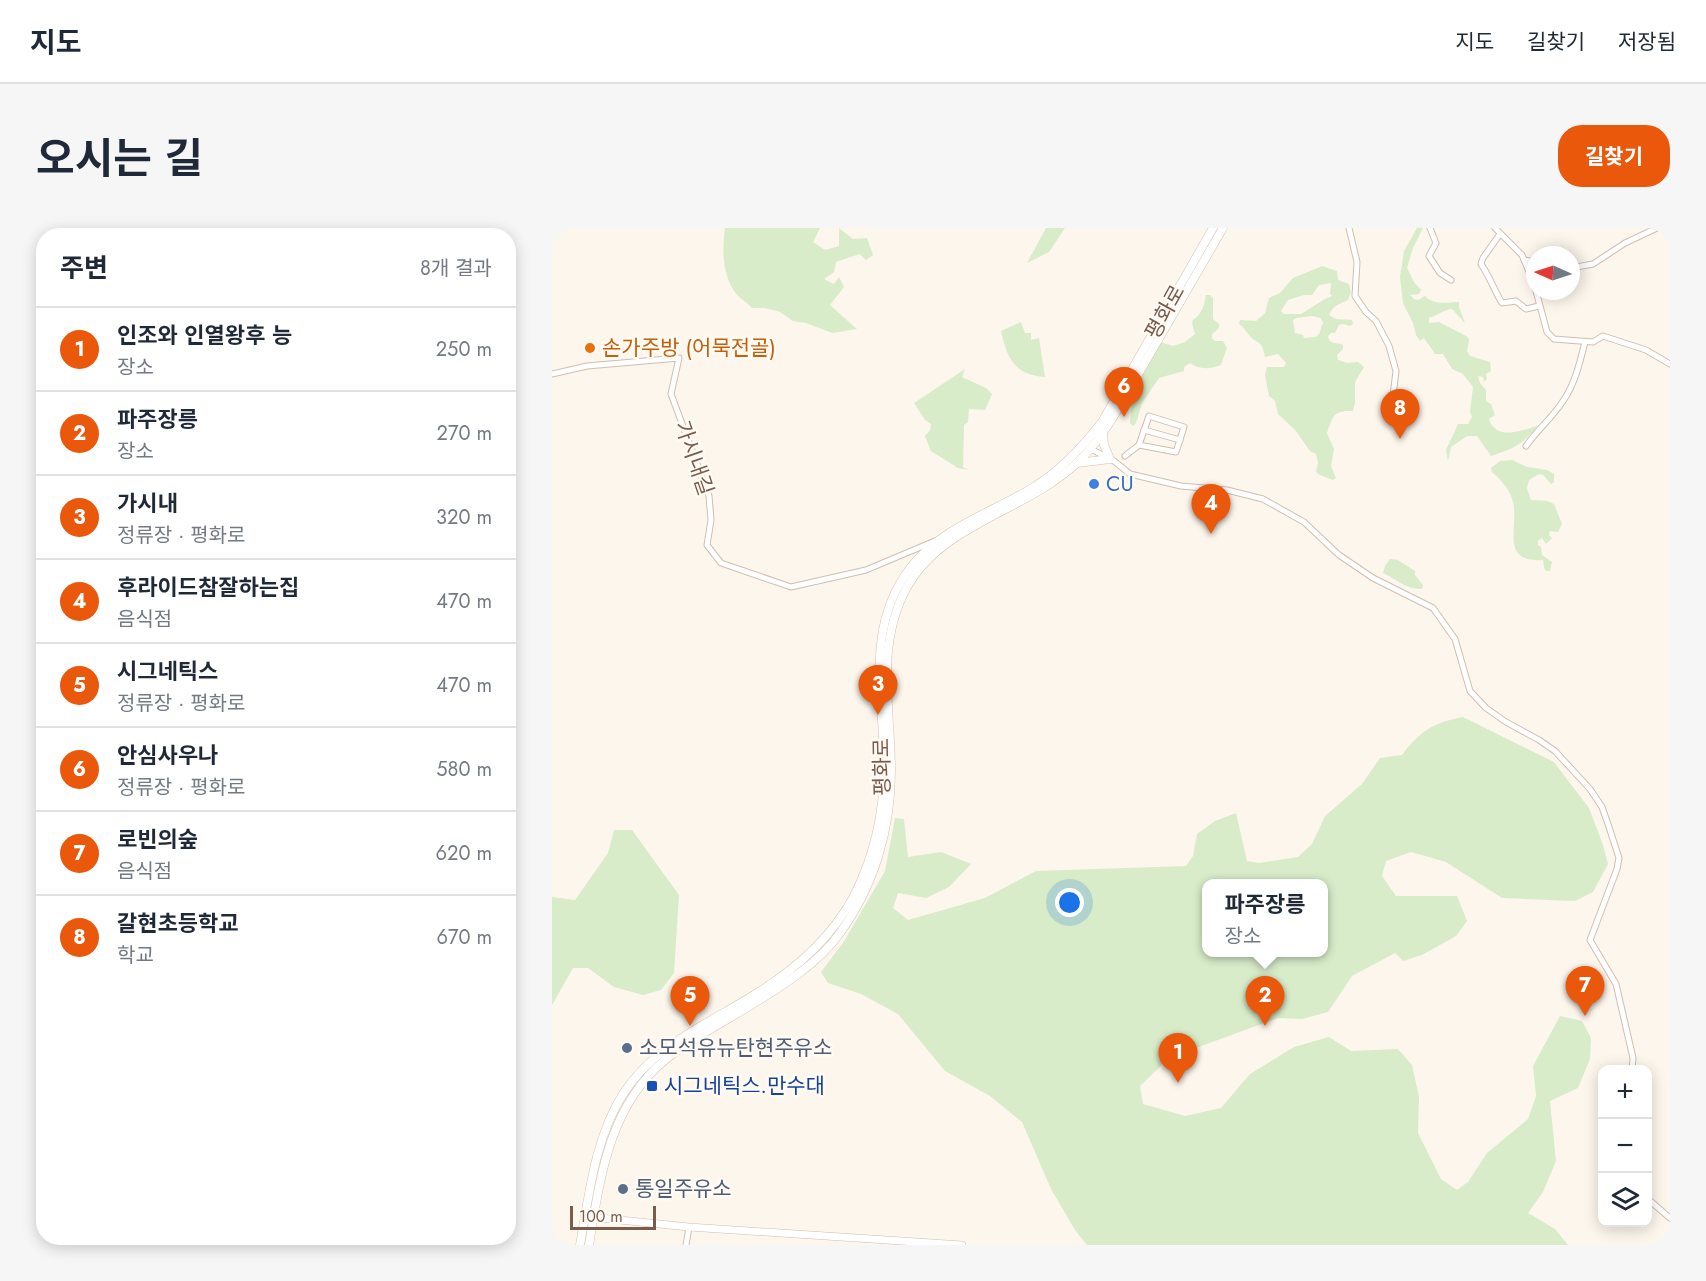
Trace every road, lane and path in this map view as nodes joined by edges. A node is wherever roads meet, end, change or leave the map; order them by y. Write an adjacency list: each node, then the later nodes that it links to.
1 (1214, 228): 23 (main road, 평화로)
2 (1223, 228): 19 (main road, 평화로)
3 (1349, 228): 17 (street)
4 (1430, 228): 11 (street)
5 (1495, 228): 7 (street)
6 (1657, 228): 10 (street)
7 (1500, 234): 8 (street); 13 (street)
8 (1524, 260): 9 (street)
9 (1526, 265)
10 (1580, 266)
11 (1451, 280)
12 (1538, 300): 13 (street)
13 (1539, 306): 14 (street)
14 (1585, 342): 15 (street); 22 (street)
15 (1670, 364)
16 (552, 374): 27 (street, 가시내길)
17 (1392, 404)
18 (1144, 430): 20 (street); 20 (street); 21 (street)
19 (1103, 433): 23 (main road, 평화로); 25 (main road)
20 (1180, 440): 21 (street)
21 (1139, 445): 24 (street)
22 (1526, 446)
23 (1087, 447): 25 (street); 26 (main road, 평화로); 27 (main road, 평화로)
24 (1125, 456)
25 (1110, 459): 26 (main road); 28 (street)
26 (1076, 464): 30 (main road, 평화로)
27 (939, 539): 30 (main road, 평화로)
28 (1632, 1065)
29 (1652, 1203): 31 (street)
30 (589, 1217): 32 (street); 33 (main road, 평화로); 34 (main road, 평화로)
31 (1670, 1218)
32 (689, 1227): 35 (street); 36 (street)
33 (580, 1245)
34 (589, 1245)
35 (686, 1245)
36 (962, 1245)

